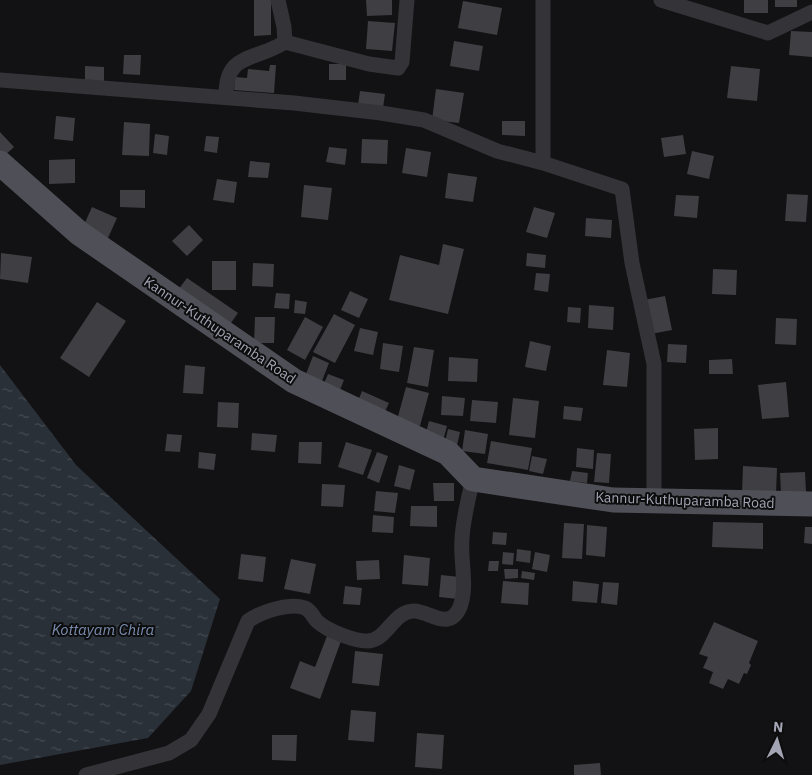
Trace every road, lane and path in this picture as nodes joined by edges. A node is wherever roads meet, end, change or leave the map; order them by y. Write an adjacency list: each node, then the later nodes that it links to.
1 (278, 0): 6 (street)
2 (407, 0): 6 (street)
3 (543, 0): 10 (street)
4 (661, 0): 5 (street)
5 (812, 12)
6 (285, 42): 8 (street)
7 (0, 80): 8 (street)
8 (226, 97): 10 (street)
9 (0, 163): 11 (main road, Kannur-Kuthuparamba Road)
10 (543, 163): 12 (street)
11 (473, 480): 12 (main road, Kannur-Kuthuparamba Road); 14 (street)
12 (654, 501): 13 (main road, Kannur-Kuthuparamba Road)
13 (812, 504)
14 (86, 775)

